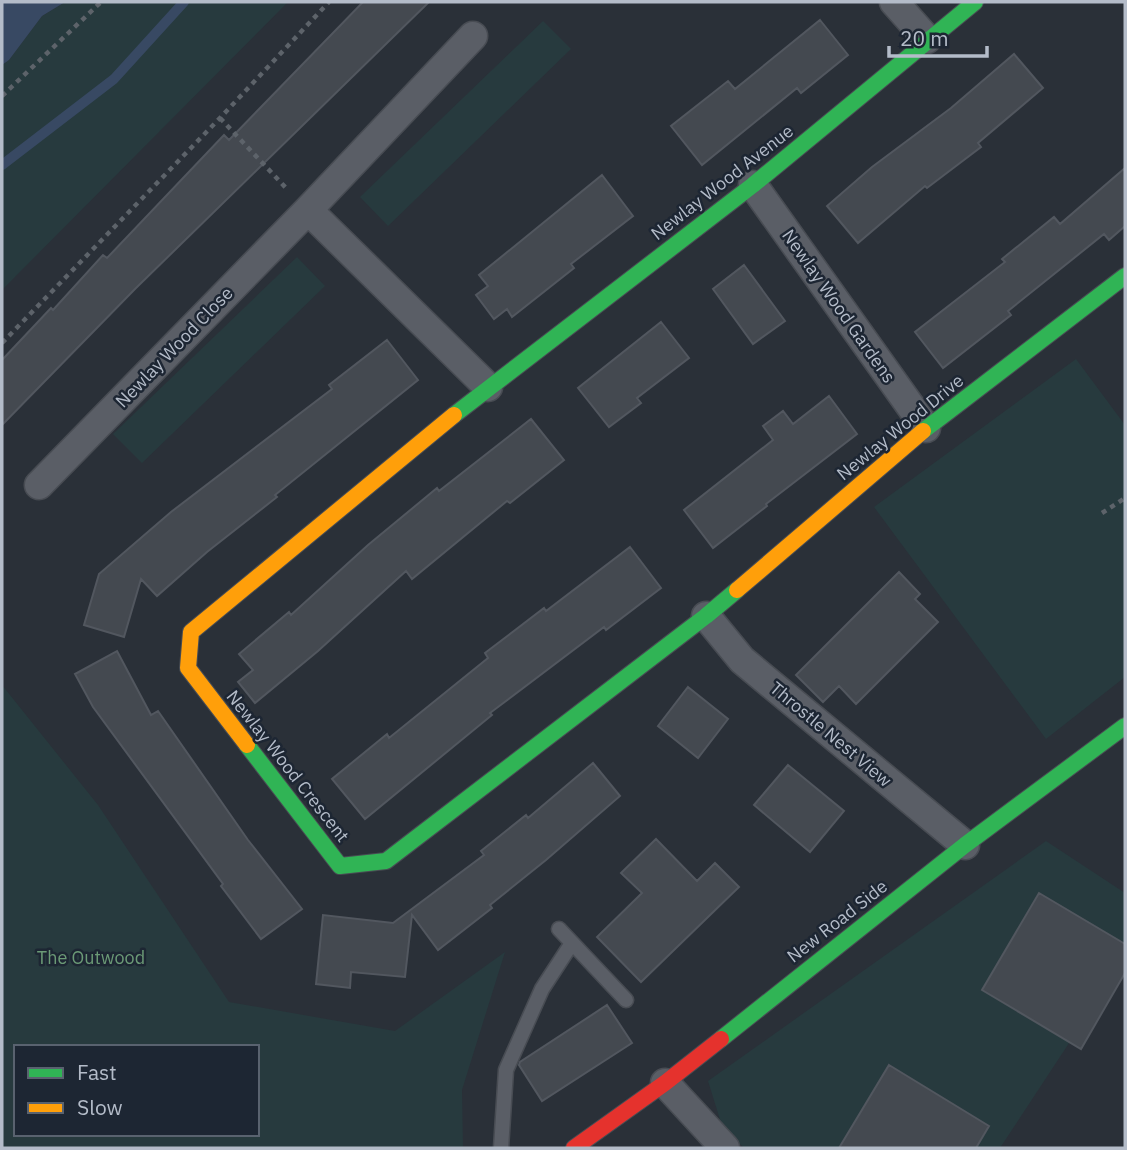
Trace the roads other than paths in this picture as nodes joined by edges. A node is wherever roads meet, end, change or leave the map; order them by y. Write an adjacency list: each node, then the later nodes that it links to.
1 (894, 2): 4 (street)
2 (975, 2): 4 (street, Newlay Wood Avenue)
3 (473, 36): 6 (street, Newlay Wood Close)
4 (928, 39): 5 (street, Newlay Wood Avenue)
5 (753, 185): 8 (street, Newlay Wood Avenue); 9 (street, Newlay Wood Gardens)
6 (308, 210): 8 (street); 10 (street, Newlay Wood Close)
7 (1125, 276): 9 (street, Newlay Wood Drive)
8 (488, 387): 11 (street, Newlay Wood Crescent)
9 (926, 428): 11 (street, Newlay Wood Drive)
10 (39, 485)
11 (706, 616): 13 (street, Throstle Nest View)
12 (1125, 726): 13 (street, New Road Side)
13 (965, 845): 17 (street, New Road Side)
14 (559, 929): 15 (lane)
15 (572, 943): 16 (lane); 18 (lane)
16 (626, 1000)
17 (664, 1083): 19 (street, New Road Side); 20 (street)
18 (501, 1148)
19 (574, 1148)
20 (725, 1148)

